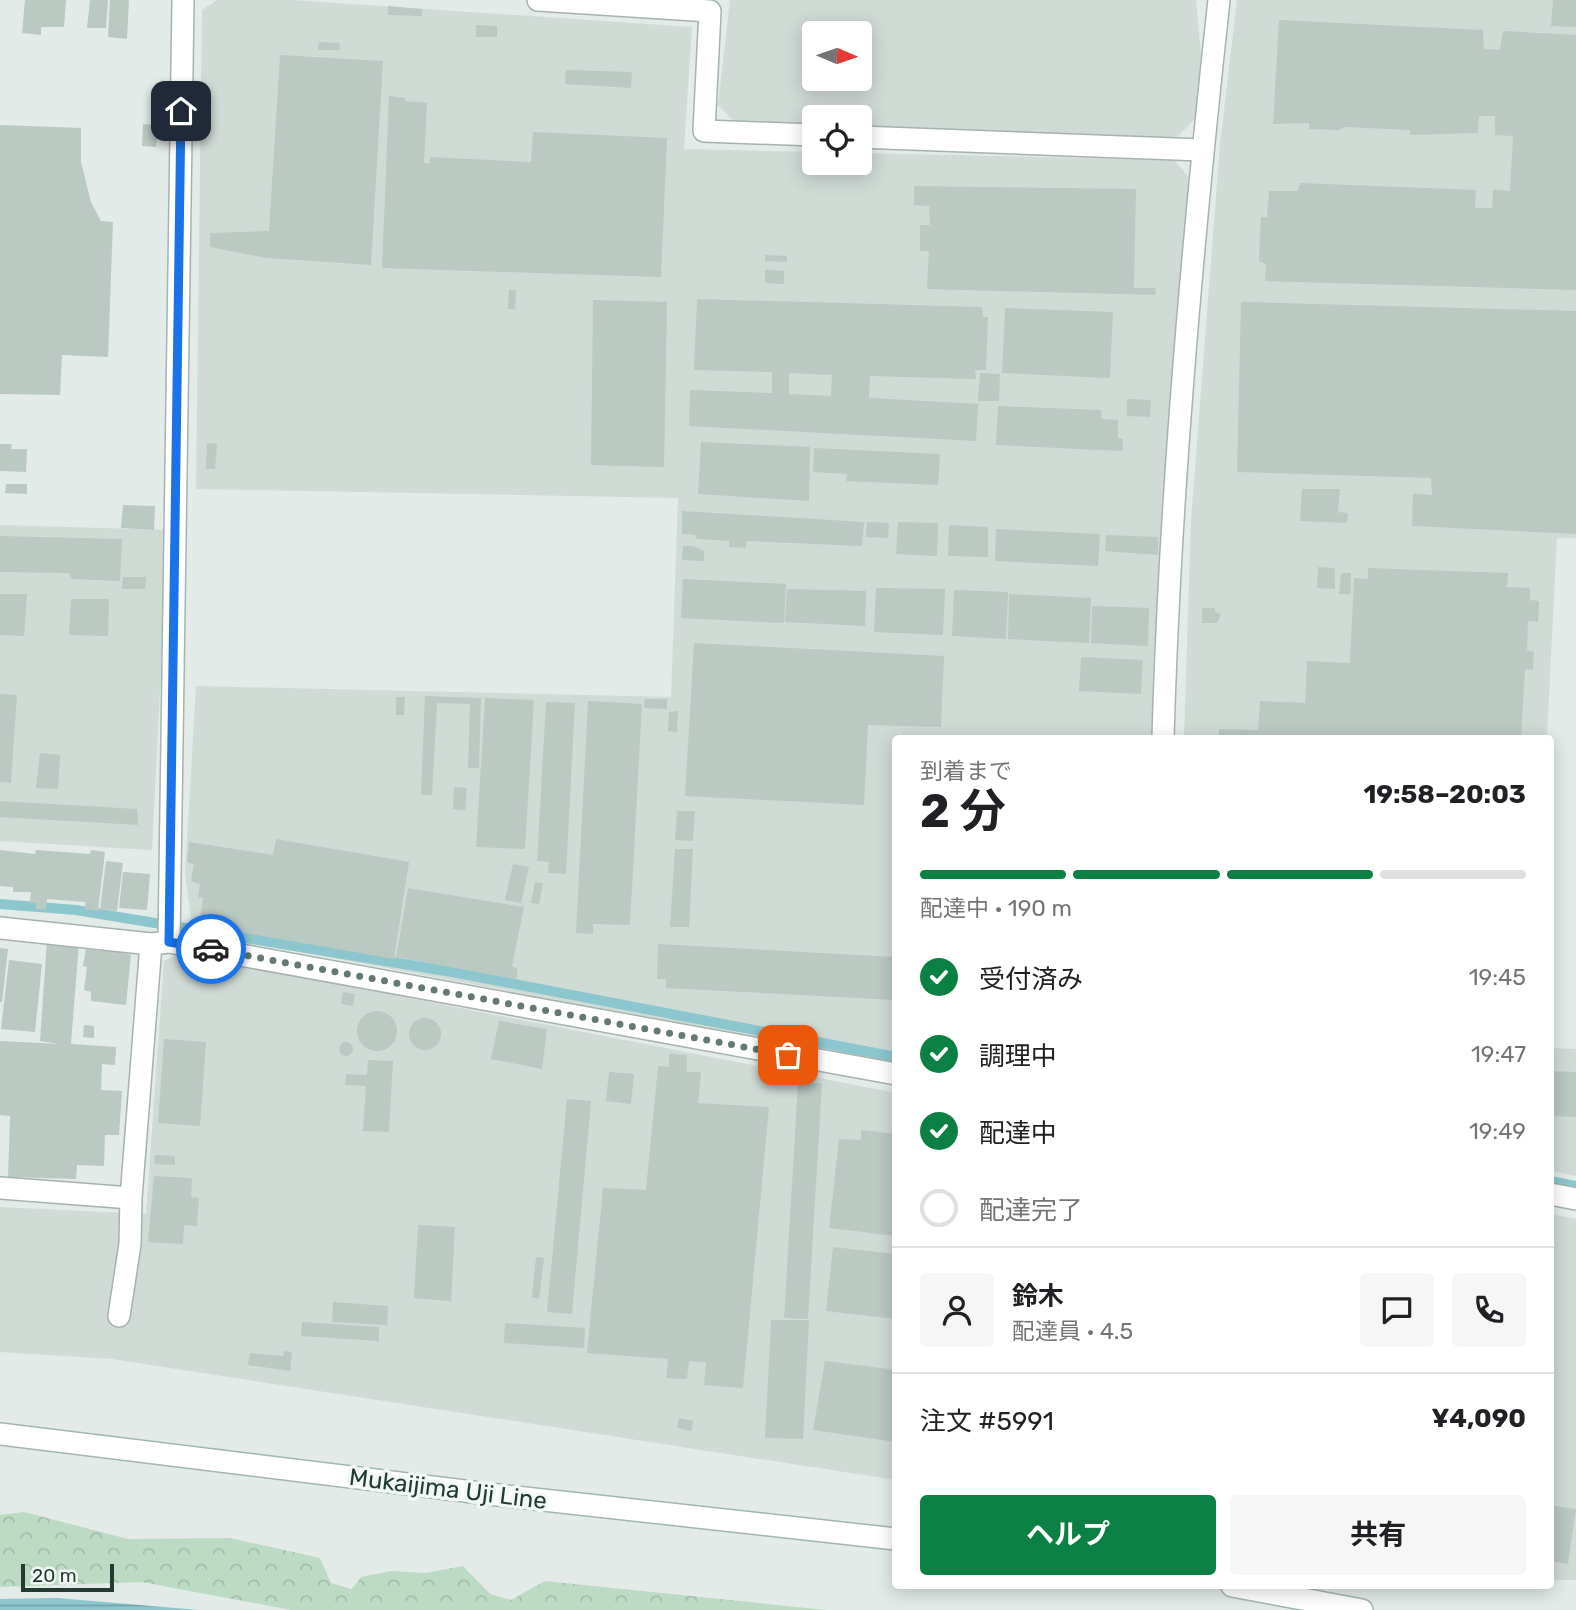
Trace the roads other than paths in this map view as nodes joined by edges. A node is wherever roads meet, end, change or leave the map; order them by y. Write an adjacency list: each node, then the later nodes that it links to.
1 (183, 0): 9 (street)
2 (538, 0): 4 (street)
3 (1219, 0): 6 (street)
4 (802, 135)
5 (872, 137): 6 (street)
6 (1202, 150): 7 (street)
7 (1163, 735)
8 (0, 928): 9 (street)
9 (163, 942): 10 (street); 13 (street)
10 (892, 1073)
11 (0, 1188): 13 (street)
12 (1554, 1195): 14 (street)
13 (131, 1198): 15 (street)
14 (1576, 1199)
15 (119, 1316)
16 (0, 1434): 17 (street, Mukaijima Uji Line)
17 (892, 1539)
18 (1248, 1589): 19 (street)
19 (1363, 1610)

